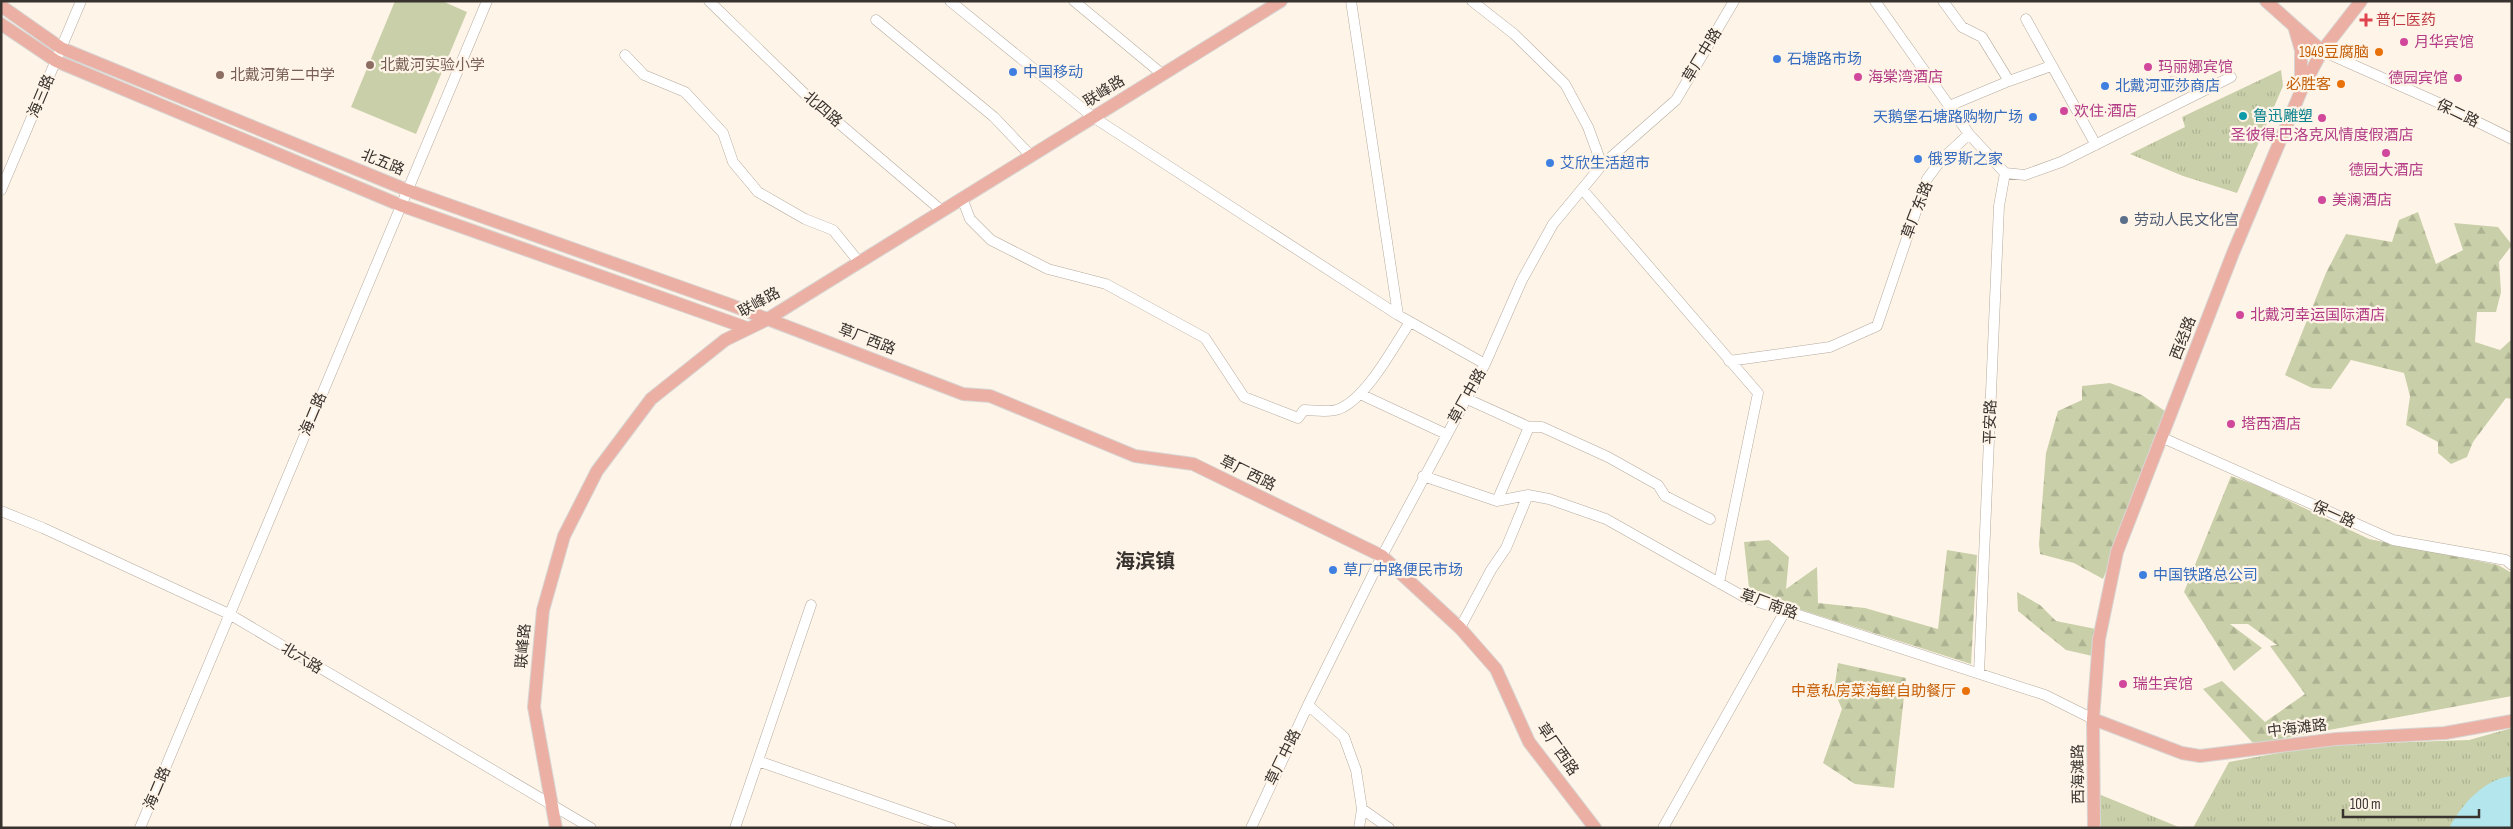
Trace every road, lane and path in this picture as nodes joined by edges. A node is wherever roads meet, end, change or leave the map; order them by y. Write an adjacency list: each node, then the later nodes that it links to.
1 (81, 1): 19 (street, 海三路)
2 (487, 1): 40 (street, 海二路)
3 (709, 1): 43 (street, 北四路)
4 (950, 1): 31 (street)
5 (1074, 1): 24 (street)
6 (1281, 1): 24 (main road, 联峰路)
7 (1351, 1): 45 (street)
8 (1472, 1): 36 (street)
9 (1734, 1): 36 (street, 草厂中路)
10 (1875, 1): 30 (street)
11 (1943, 1): 26 (street)
12 (2266, 1): 18 (main road)
13 (2361, 1): 20 (main road, 西经路)
14 (1, 6): 19 (main road, 北五路)
15 (2026, 19): 23 (street)
16 (876, 20): 35 (street)
17 (1, 24): 22 (main road)
18 (2294, 26): 20 (main road); 29 (main road)
19 (61, 48): 22 (street, 海三路); 40 (main road, 北五路)
20 (2322, 51): 29 (main road, 西经路); 33 (street, 保二路)
21 (625, 56): 44 (street)
22 (56, 61): 39 (street, 海三路); 42 (main road)
23 (2051, 66): 26 (street); 34 (street)
24 (1162, 74): 31 (main road, 联峰路)
25 (2231, 77): 28 (street)
26 (2008, 81): 30 (street)
27 (2171, 82): 28 (street)
28 (2207, 89): 34 (street)
29 (2301, 91): 55 (main road, 西经路)
30 (1949, 106): 32 (street)
31 (1093, 117): 35 (main road, 联峰路); 45 (street)
32 (1969, 134): 37 (street); 49 (street, 草厂东路)
33 (2512, 139)
34 (2096, 145): 37 (street)
35 (1031, 156): 41 (main road, 联峰路)
36 (1602, 165): 38 (street, 草厂中路)
37 (2005, 173): 68 (street, 平安路)
38 (1582, 189): 49 (street); 50 (street, 草厂中路)
39 (1, 190)
40 (407, 190): 42 (street, 海二路); 46 (main road, 北五路)
41 (962, 198): 43 (main road, 联峰路); 51 (street)
42 (400, 205): 48 (main road); 66 (street, 海二路)
43 (942, 211): 44 (main road, 联峰路)
44 (859, 262): 46 (main road, 联峰路)
45 (1398, 314): 47 (street)
46 (766, 320): 48 (main road, 联峰路); 61 (main road, 草厂西路)
47 (1410, 322): 50 (street); 51 (street)
48 (746, 328): 73 (main road, 联峰路)
49 (1729, 361): 63 (street)
50 (1485, 364): 52 (street, 草厂中路)
51 (1360, 394): 54 (street)
52 (1465, 398): 53 (street); 54 (street, 草厂中路)
53 (1529, 427): 58 (street); 60 (street)
54 (1446, 434): 56 (street, 草厂中路)
55 (2163, 438): 62 (street, 保一路); 70 (main road, 西经路)
56 (1424, 476): 58 (street, 草厂南路); 61 (street, 草厂中路)
57 (1528, 495): 58 (street, 草厂南路); 63 (street, 草厂南路); 67 (street)
58 (1497, 500)
59 (1, 511): 66 (street, 北六路)
60 (1710, 519)
61 (1382, 556): 67 (main road, 草厂西路); 69 (street, 草厂中路)
62 (2512, 565)
63 (1720, 583): 65 (street, 草厂南路)
64 (811, 605): 72 (street)
65 (1785, 611): 68 (street, 草厂南路); 84 (street)
66 (229, 614): 73 (street, 北六路); 75 (street, 海二路)
67 (1460, 628): 83 (main road, 草厂西路)
68 (1979, 673): 70 (street, 草厂南路)
69 (1308, 705): 74 (street); 80 (street, 草厂中路)
70 (2093, 719): 71 (main road, 中海滩路); 85 (main road, 西海滩路)
71 (2512, 721)
72 (758, 761): 78 (street); 79 (street)
73 (551, 804): 76 (main road, 联峰路); 77 (street, 北六路)
74 (1362, 809): 81 (street); 82 (street)
75 (140, 828)
76 (556, 828)
77 (591, 828)
78 (735, 828)
79 (951, 828)
80 (1251, 828)
81 (1359, 828)
82 (1389, 828)
83 (1595, 828)
84 (1663, 828)
85 (2094, 828)

